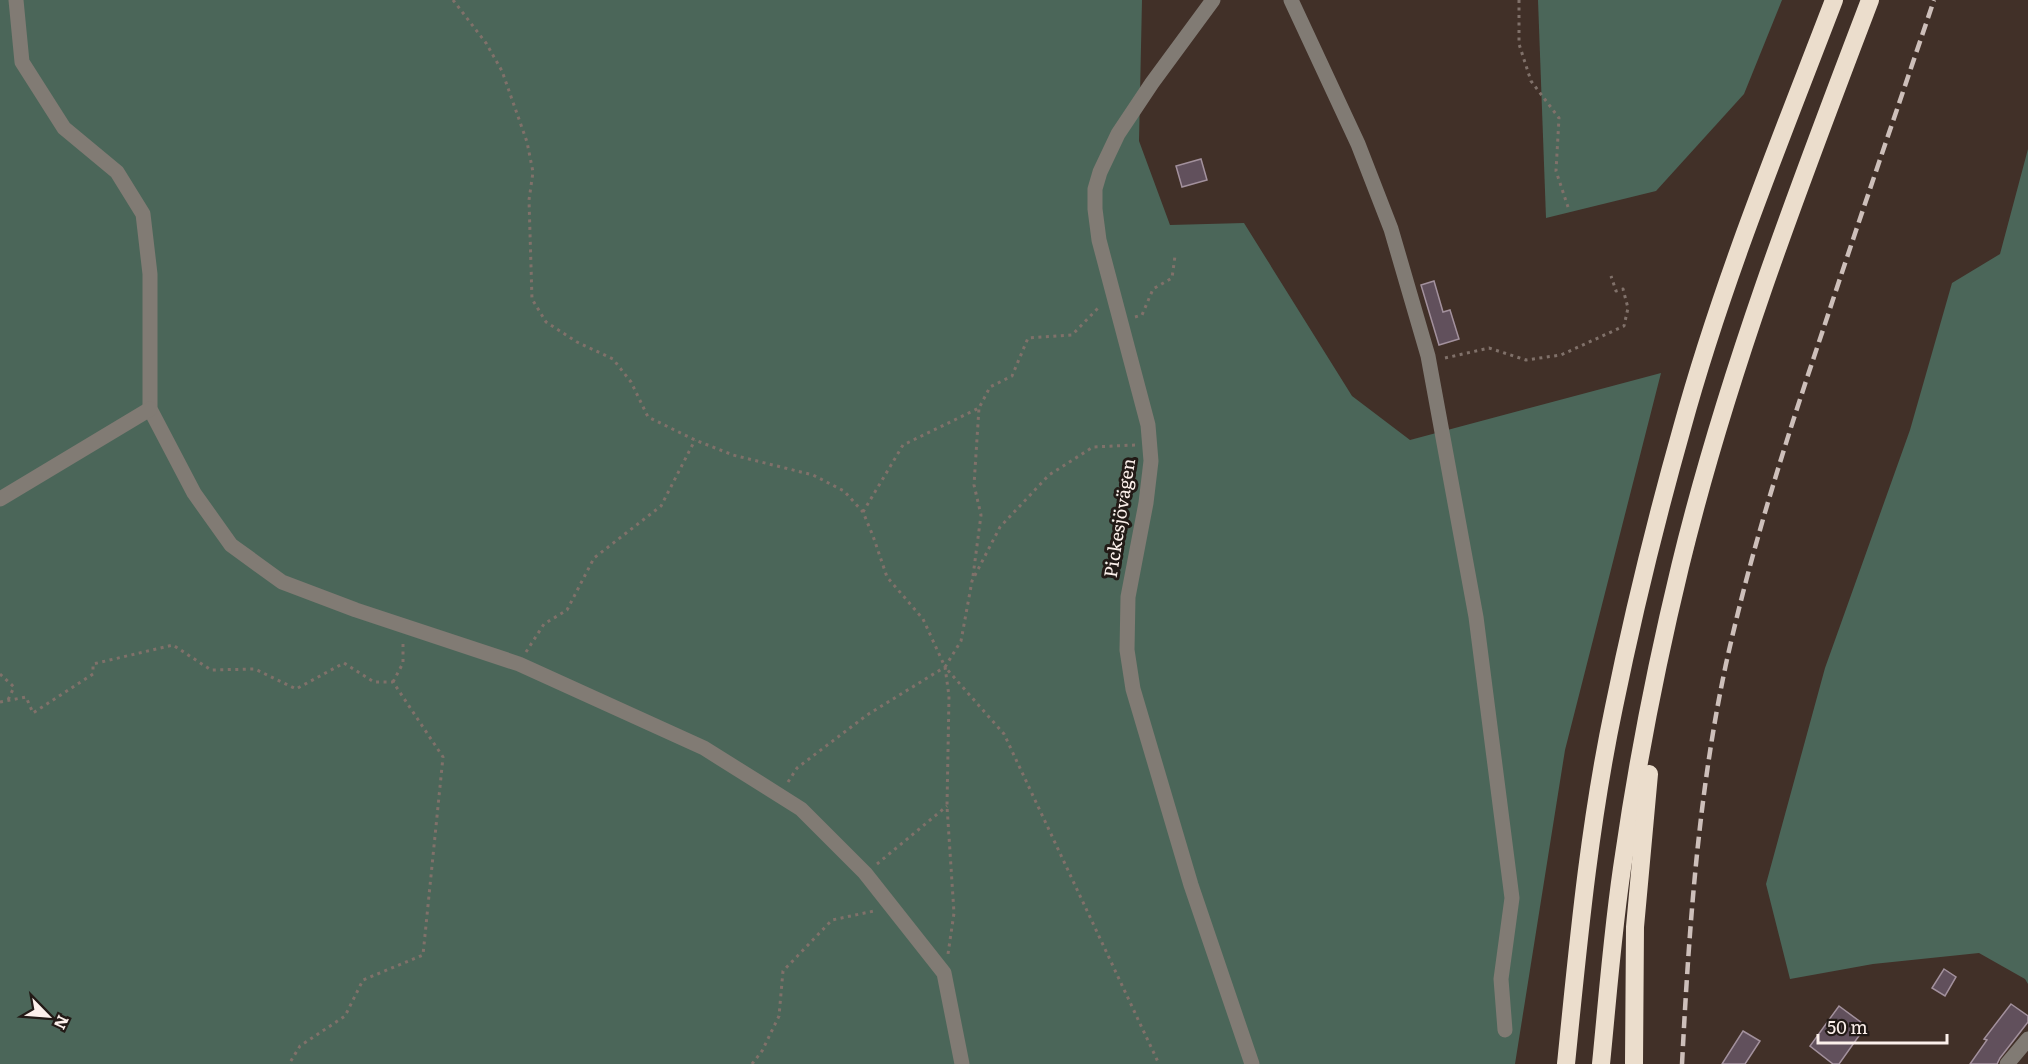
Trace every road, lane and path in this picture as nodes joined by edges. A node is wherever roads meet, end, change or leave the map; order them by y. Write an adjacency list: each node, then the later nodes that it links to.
1 (16, 0): 15 (street)
2 (453, 0): 16 (path)
3 (1213, 0): 11 (street, Pickesjövägen)
4 (1291, 0): 13 (street)
5 (1519, 0): 8 (path)
6 (1834, 0): 41 (highway)
7 (1870, 0): 22 (highway)
8 (1568, 207)
9 (1175, 256): 12 (path)
10 (1611, 276): 13 (path)
11 (1114, 291): 12 (street, Pickesjövägen); 14 (path)
12 (1122, 322): 17 (street, Pickesjövägen)
13 (1428, 356): 34 (street)
14 (980, 408): 19 (path); 20 (path)
15 (150, 409): 18 (street); 21 (street)
16 (695, 440): 19 (path); 23 (path)
17 (1149, 444): 20 (path); 40 (street, Pickesjövägen)
18 (0, 499)
19 (863, 512): 24 (path)
20 (972, 581): 24 (path)
21 (402, 625): 23 (street); 26 (path)
22 (1661, 652): 42 (highway); 43 (highway)
23 (519, 664): 29 (street)
24 (945, 667): 29 (path); 30 (path); 39 (path)
25 (0, 675): 27 (path)
26 (393, 682): 27 (path); 36 (path)
27 (8, 700): 28 (path)
28 (0, 702)
29 (779, 795): 31 (street)
30 (947, 806): 31 (path); 33 (path)
31 (865, 873): 32 (street)
32 (885, 899): 33 (street); 37 (path)
33 (944, 973): 38 (street)
34 (1505, 1030)
35 (2028, 1039): 44 (street)
36 (289, 1064)
37 (752, 1064)
38 (962, 1064)
39 (1159, 1064)
40 (1252, 1064)
41 (1566, 1064)
42 (1601, 1064)
43 (1634, 1064)
44 (2007, 1064)

